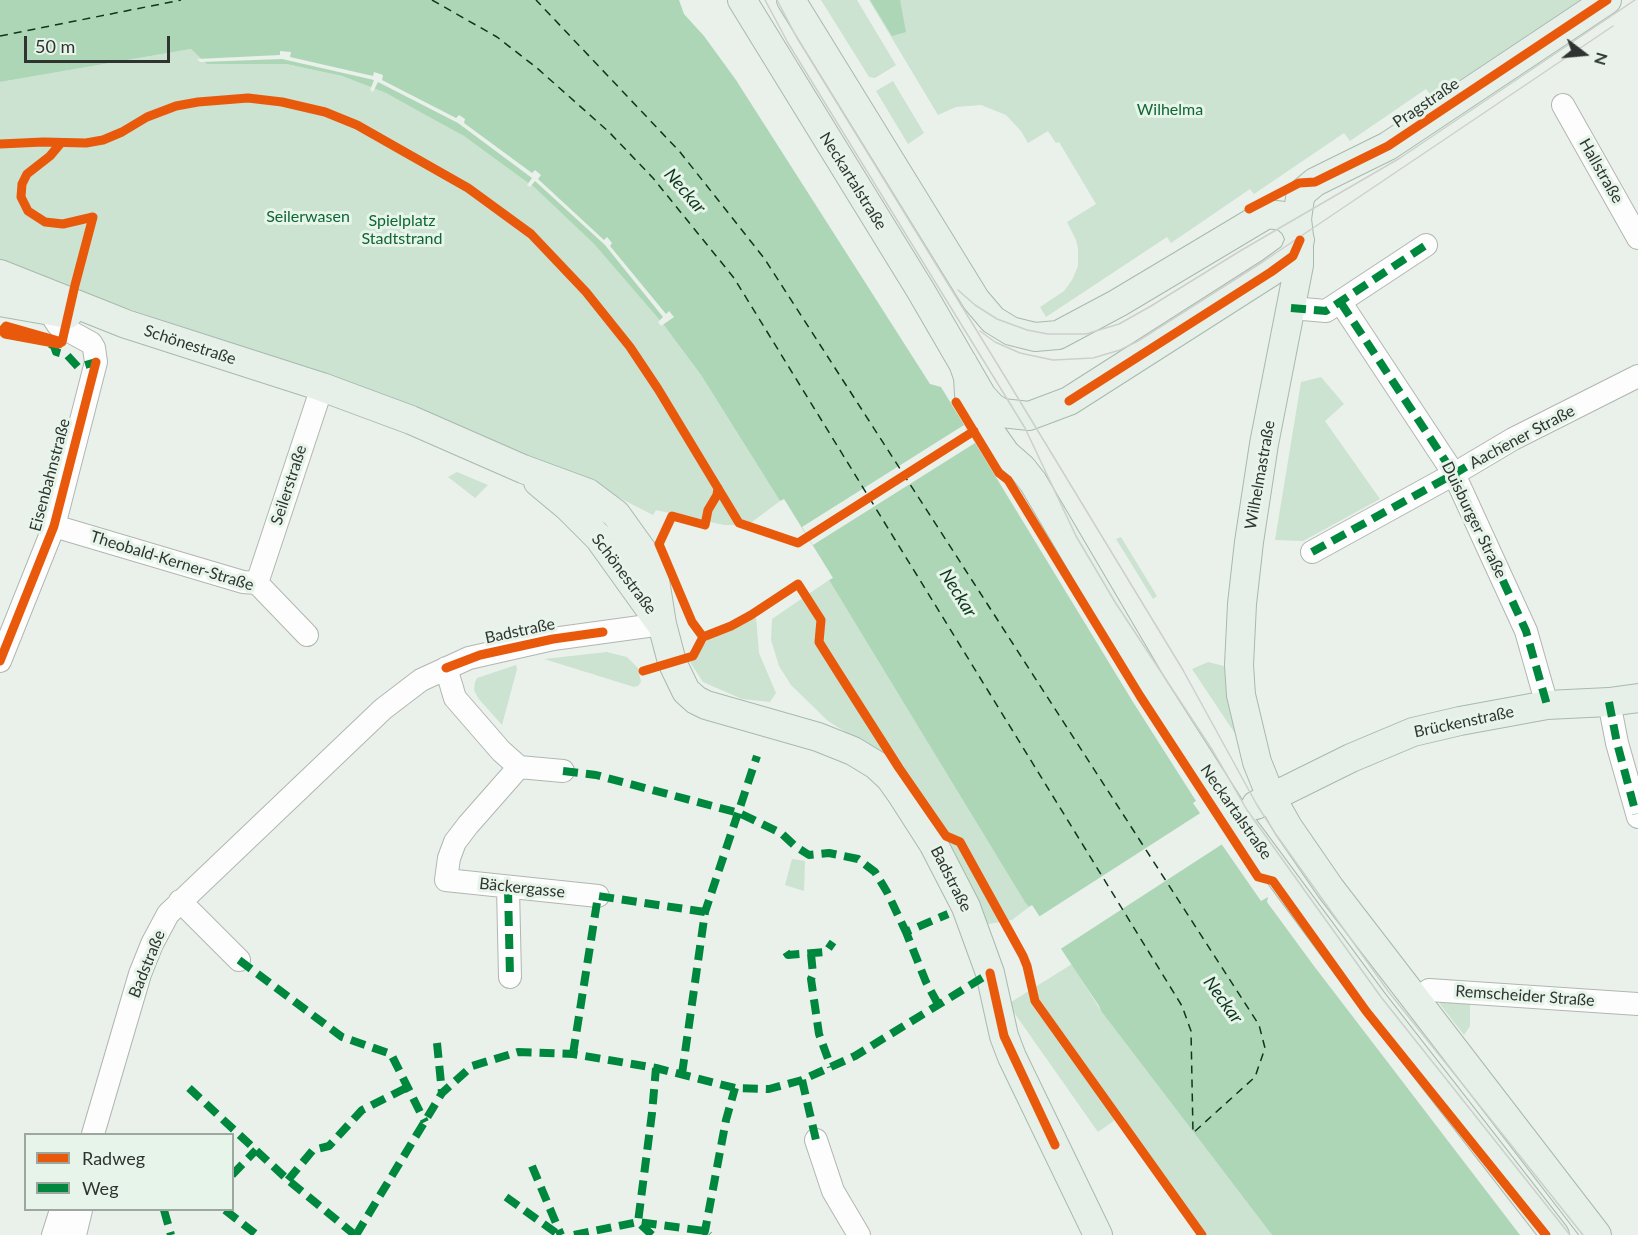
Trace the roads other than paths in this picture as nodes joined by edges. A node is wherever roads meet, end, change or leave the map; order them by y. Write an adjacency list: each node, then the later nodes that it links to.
1 (742, 0): 16 (main road, Neckartalstraße)
2 (791, 0): 6 (main road, Pragstraße)
3 (1608, 0): 5 (main road, Pragstraße)
4 (1563, 105): 8 (street, Hallstraße)
5 (1315, 182): 6 (main road, Pragstraße); 7 (main road, Pragstraße)
6 (1231, 234): 7 (main road)
7 (1299, 238): 13 (main road, Wilhelmastraße); 16 (main road, Neckartalstraße)
8 (1638, 238)
9 (1426, 245): 12 (street)
10 (0, 274): 15 (main road, Schönestraße)
11 (0, 302): 14 (main road, Schönestraße)
12 (1341, 303): 13 (street); 20 (street, Duisburger Straße)
13 (1291, 308): 33 (main road, Wilhelmastraße)
14 (48, 310): 15 (main road, Schönestraße); 21 (street, Eisenbahnstraße)
15 (126, 324): 18 (main road, Schönestraße)
16 (963, 363): 33 (main road, Neckartalstraße)
17 (1638, 376): 20 (street, Aachener Straße)
18 (322, 387): 19 (main road, Schönestraße); 23 (street, Seilerstraße)
19 (523, 469): 24 (main road, Schönestraße); 24 (main road, Schönestraße)
20 (1454, 474): 22 (street, Aachener Straße); 30 (street, Duisburger Straße)
21 (54, 526): 23 (street, Theobald-Kerner-Straße); 26 (street, Eisenbahnstraße)
22 (1312, 552)
23 (257, 583): 25 (street, Theobald-Kerner-Straße)
24 (662, 624): 27 (street, Badstraße); 49 (main road, Badstraße)
25 (307, 635)
26 (0, 661)
27 (446, 668): 31 (street); 37 (street, Badstraße)
28 (1638, 698): 29 (main road, Brückenstraße)
29 (1609, 702): 30 (main road, Brückenstraße); 34 (street)
30 (1547, 705): 33 (main road, Brückenstraße)
31 (519, 768): 32 (street); 35 (street, Bäckergasse)
32 (563, 771)
33 (1251, 807): 40 (main road, Neckartalstraße); 50 (main road, Neckartalstraße)
34 (1638, 817)
35 (508, 888): 36 (street, Bäckergasse); 39 (street)
36 (598, 896)
37 (180, 901): 38 (street); 42 (street, Badstraße)
38 (238, 960)
39 (510, 977)
40 (1416, 999): 41 (street, Remscheider Straße); 51 (main road, Neckartalstraße)
41 (1638, 1004)
42 (96, 1124)
43 (816, 1140): 48 (street)
44 (60, 1211): 46 (street)
45 (81, 1211): 47 (street)
46 (53, 1235)
47 (75, 1235)
48 (859, 1235)
49 (1098, 1235)
50 (1555, 1235)
51 (1597, 1235)

